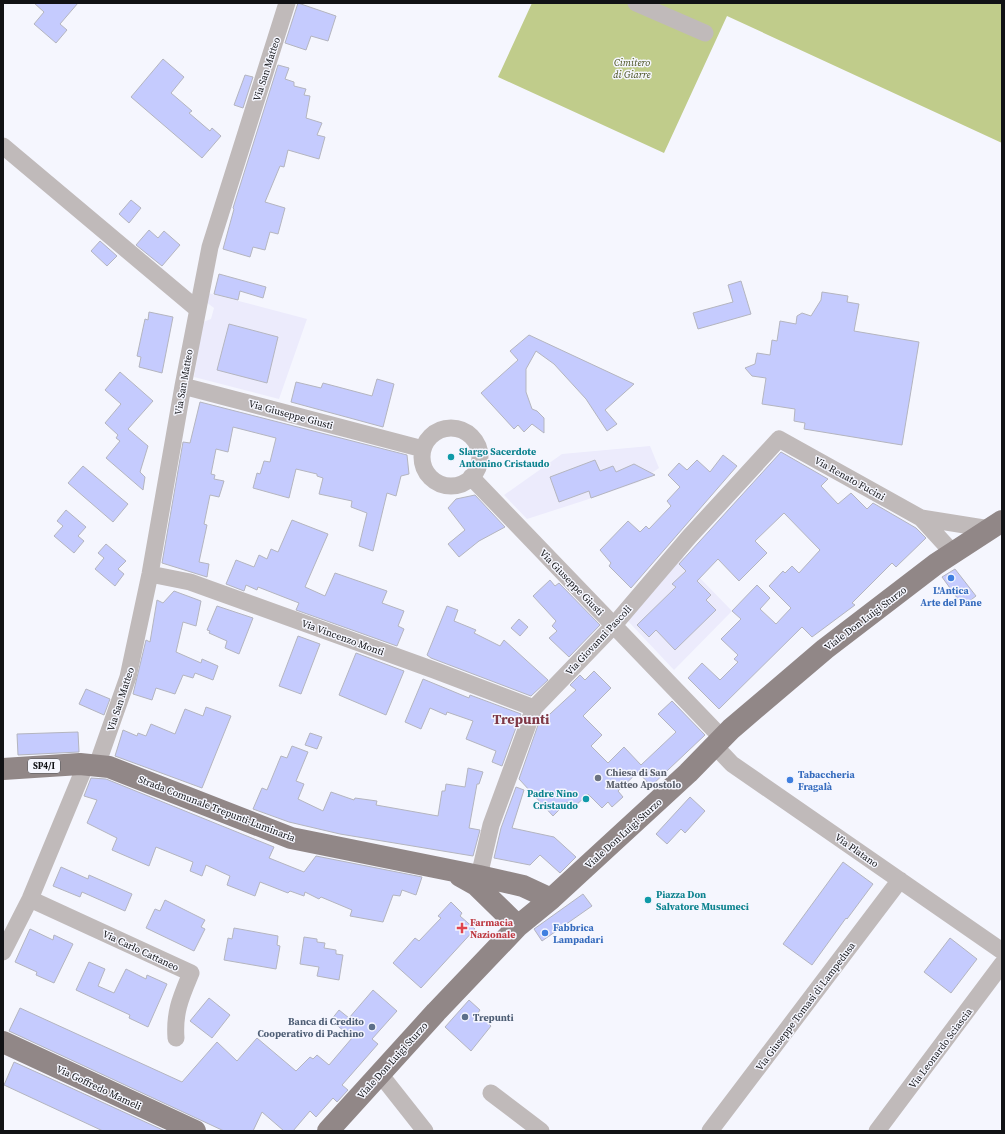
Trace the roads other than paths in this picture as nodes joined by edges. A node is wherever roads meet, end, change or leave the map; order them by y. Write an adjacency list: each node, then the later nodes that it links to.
1 (287, 3): 5 (street, Via San Matteo)
2 (636, 3): 3 (street)
3 (705, 33)
4 (3, 146): 5 (street)
5 (197, 309): 6 (street, Via San Matteo)
6 (183, 386): 8 (street, Via Giuseppe Giusti); 13 (street, Via San Matteo)
7 (779, 439): 10 (street, Via Renato Fucini); 14 (street, Via Giovanni Pascoli)
8 (423, 449): 9 (street); 9 (street)
9 (471, 477): 14 (street, Via Giuseppe Giusti)
10 (921, 518): 11 (street, Via Renato Fucini); 12 (street, Via Renato Fucini)
11 (996, 525): 12 (main road, Viale Don Luigi Sturzo)
12 (953, 552): 16 (main road, Viale Don Luigi Sturzo)
13 (150, 574): 15 (street, Via Vincenzo Monti); 17 (street, Via San Matteo)
14 (614, 626): 15 (street, Via Giovanni Pascoli); 16 (street, Via Giuseppe Giusti)
15 (534, 708): 20 (street, Via Giovanni Pascoli)
16 (718, 742): 21 (street, Via Platano); 23 (main road, Viale Don Luigi Sturzo)
17 (91, 765): 18 (main road, Strada Comunale Trepunti-Luminaria / SP4/I); 19 (main road, Strada Comunale Trepunti-Luminaria); 22 (street, Via San Matteo)
18 (3, 769)
19 (453, 872): 20 (main road); 24 (main road)
20 (479, 876): 23 (main road)
21 (900, 880): 25 (street, Via Platano); 36 (street, Via Giuseppe Tomasi di Lampedusa)
22 (30, 899): 26 (street, Via San Matteo); 28 (street, Via Carlo Cattaneo)
23 (551, 899): 24 (main road, Viale Don Luigi Sturzo)
24 (518, 926): 30 (main road, Viale Don Luigi Sturzo)
25 (1002, 951)
26 (3, 952)
27 (1002, 964): 37 (street, Via Leonardo Sciascia)
28 (176, 1038)
29 (3, 1042): 33 (main road, Via Goffredo Mameli)
30 (380, 1074): 32 (main road, Viale Don Luigi Sturzo); 34 (street)
31 (491, 1093): 35 (street)
32 (331, 1130)
33 (195, 1131)
34 (425, 1131)
35 (540, 1131)
36 (710, 1131)
37 (877, 1131)

